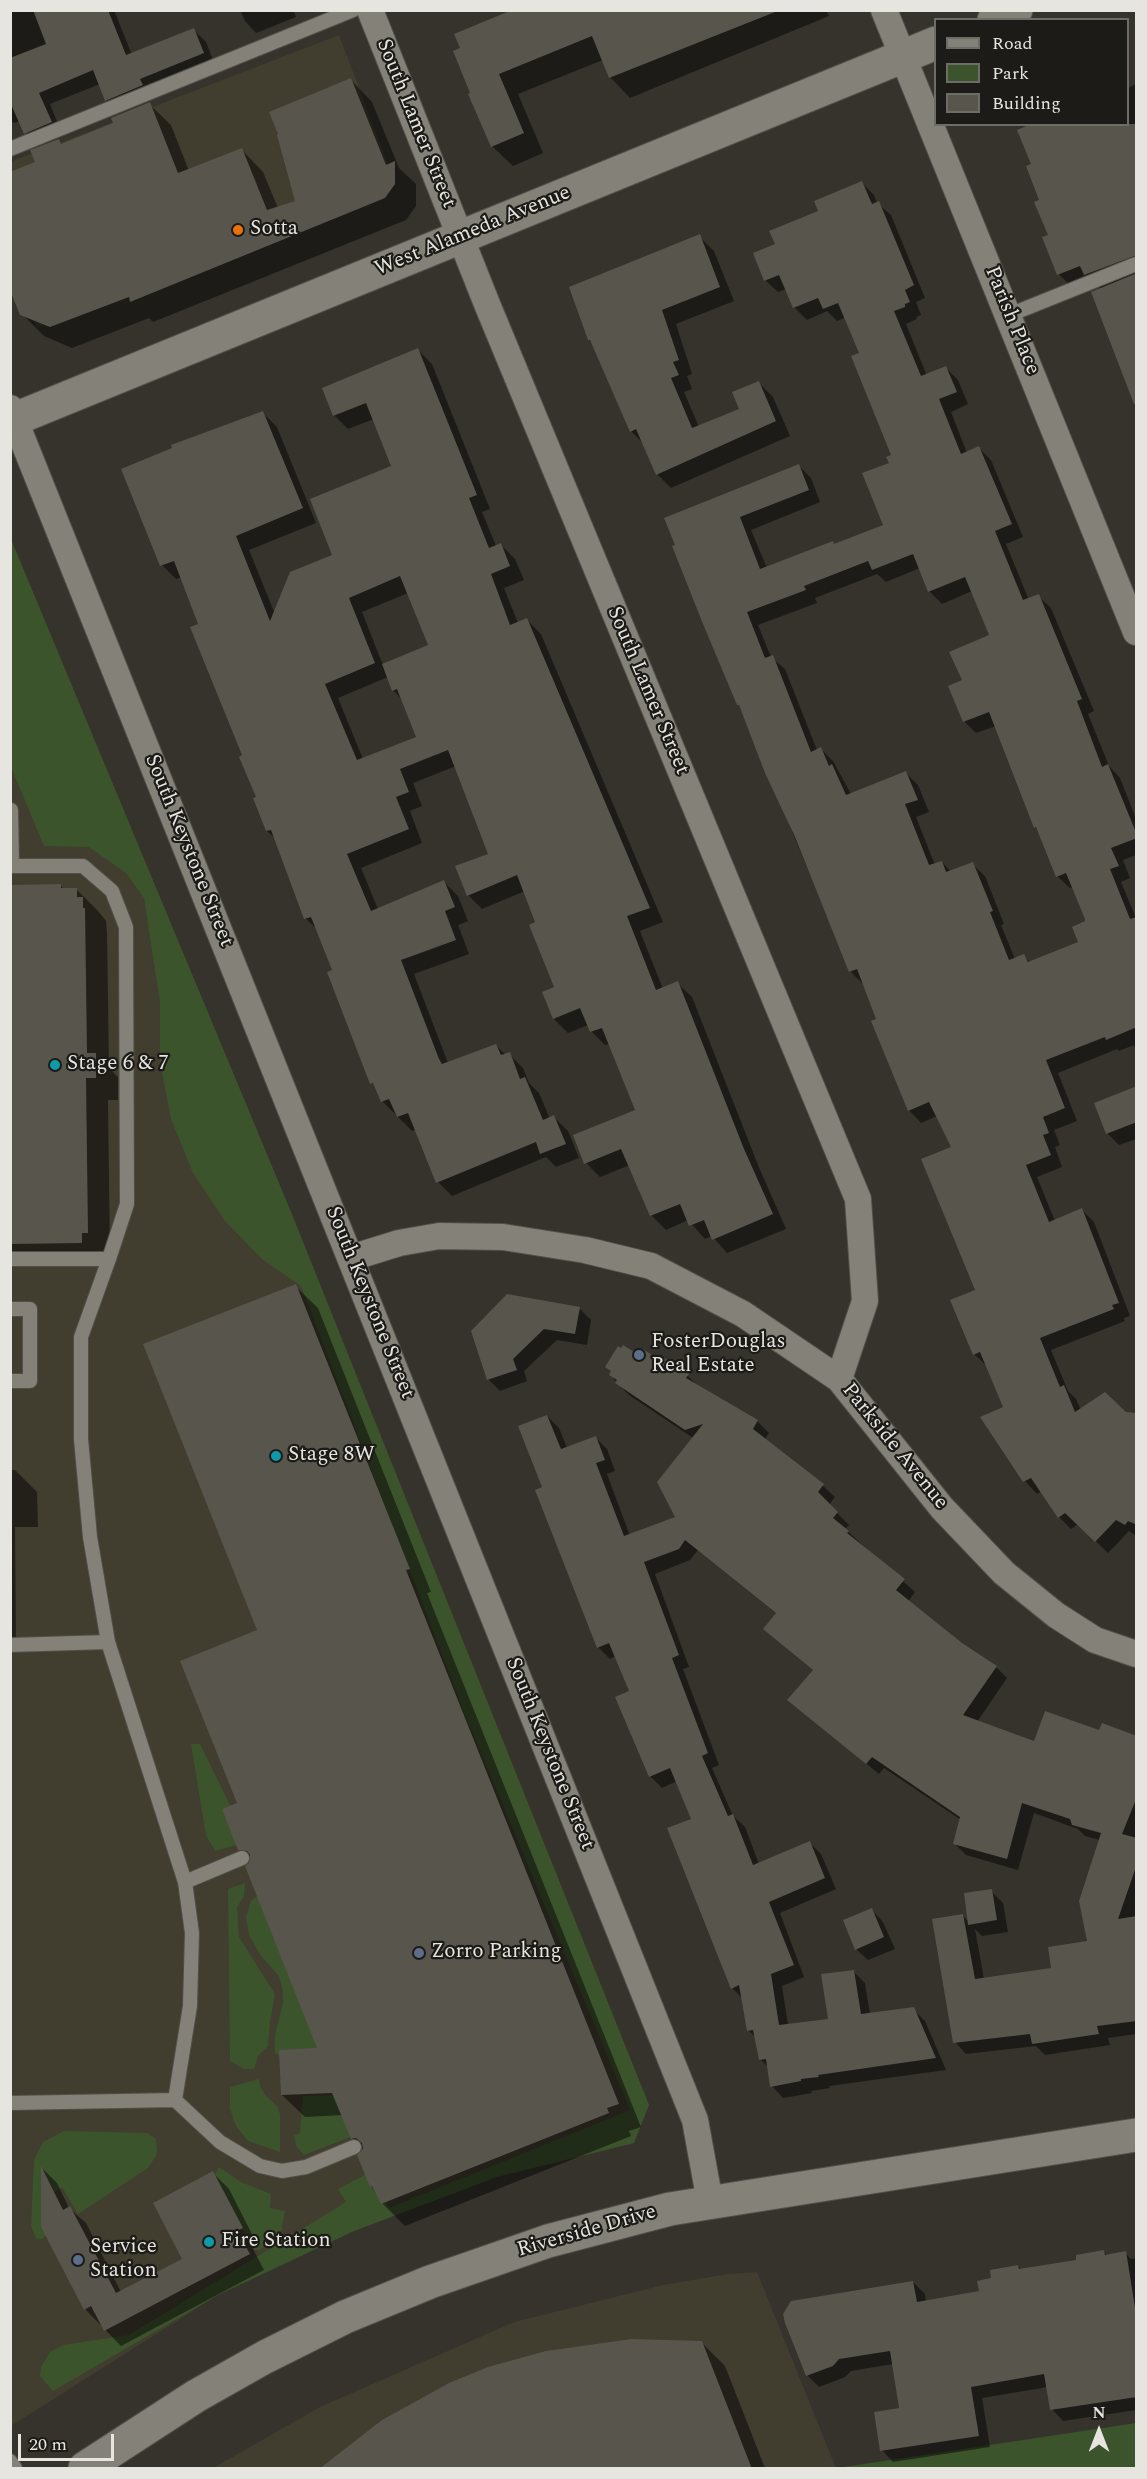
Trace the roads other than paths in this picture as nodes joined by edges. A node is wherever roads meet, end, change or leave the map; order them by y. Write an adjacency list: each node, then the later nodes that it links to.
1 (353, 10): 8 (lane)
2 (370, 10): 9 (street, South Lamer Street)
3 (884, 10): 7 (street, Parish Place)
4 (1016, 10): 5 (main road)
5 (998, 18)
6 (934, 44): 7 (main road, West Alameda Avenue)
7 (902, 57): 9 (main road, West Alameda Avenue); 11 (street, Parish Place)
8 (10, 149)
9 (459, 237): 12 (main road, West Alameda Avenue); 20 (street, South Lamer Street)
10 (1137, 264): 11 (lane)
11 (1009, 315): 13 (street, Parish Place)
12 (12, 416): 16 (street, South Keystone Street)
13 (1137, 632)
14 (11, 810): 15 (lane)
15 (11, 866): 18 (lane)
16 (351, 1258): 20 (street, Parkside Avenue); 31 (street, South Keystone Street)
17 (10, 1259): 18 (lane)
18 (109, 1259): 22 (lane)
19 (10, 1309): 21 (lane)
20 (839, 1378): 24 (street, Parkside Avenue)
21 (10, 1381)
22 (108, 1642): 23 (lane); 26 (lane)
23 (10, 1646)
24 (1137, 1654)
25 (242, 1858): 26 (lane)
26 (185, 1882): 27 (lane)
27 (175, 2100): 28 (lane); 30 (lane)
28 (10, 2103)
29 (1137, 2135): 31 (main road, Riverside Drive)
30 (354, 2147)
31 (710, 2202): 34 (main road, Riverside Drive)
32 (10, 2461): 33 (lane)
33 (15, 2469)
34 (85, 2469)

